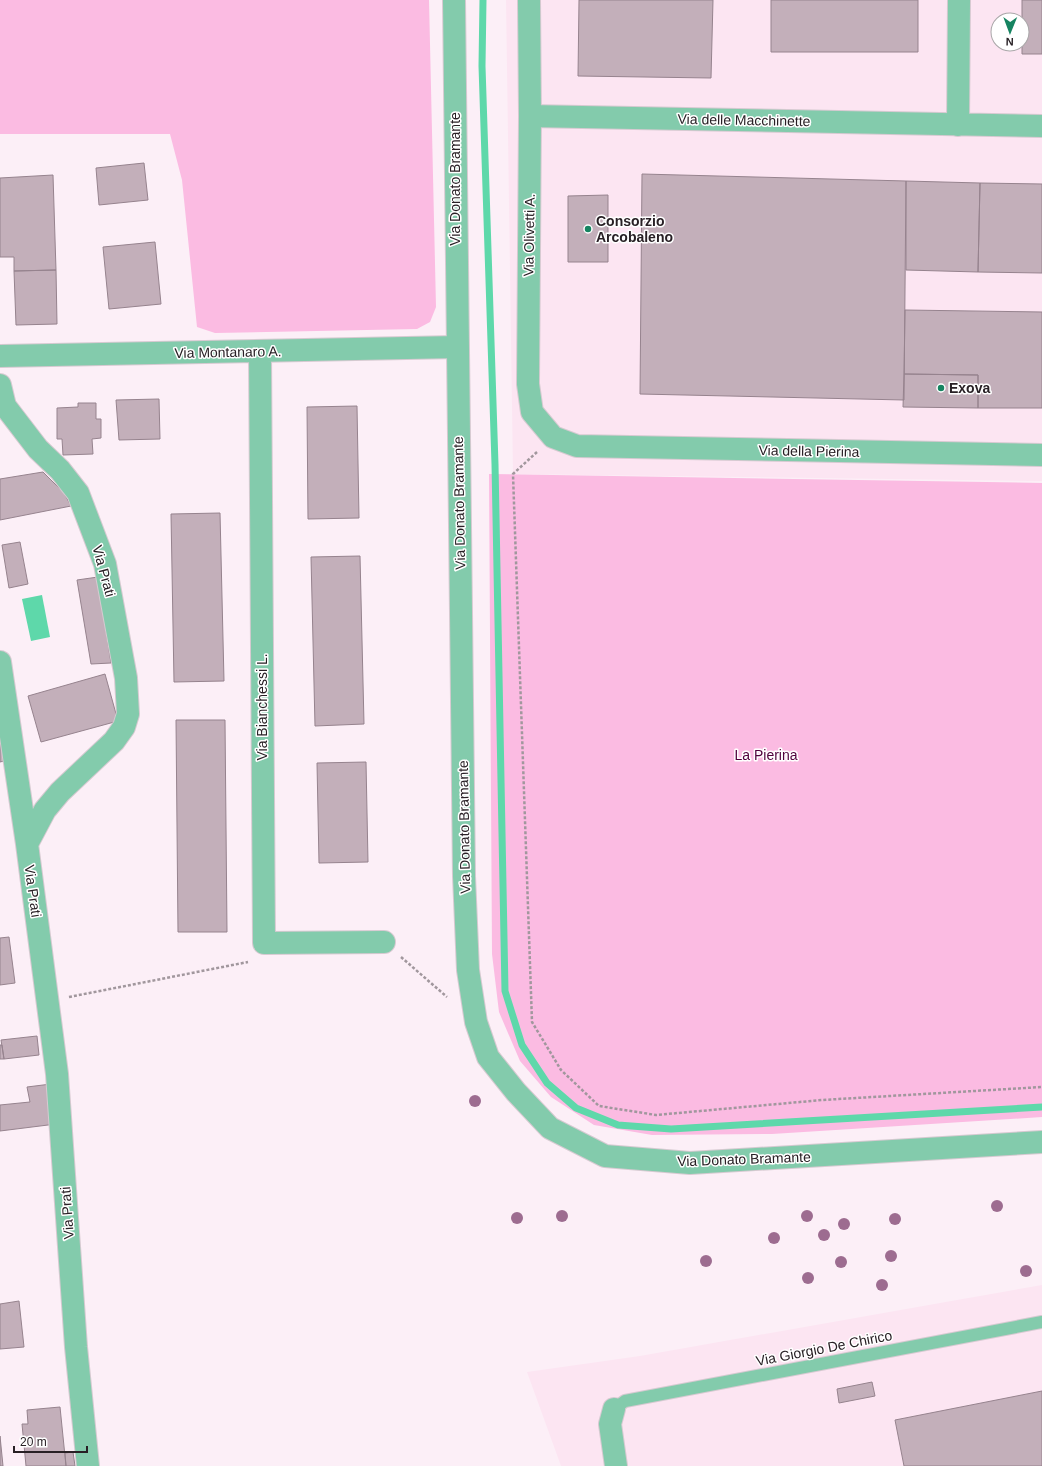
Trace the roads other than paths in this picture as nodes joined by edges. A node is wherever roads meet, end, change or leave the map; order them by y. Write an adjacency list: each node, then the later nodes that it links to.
1 (454, 0): 7 (street, Via Donato Bramante)
2 (529, 0): 4 (street, Via Olivetti A.)
3 (959, 0): 5 (street)
4 (530, 116): 5 (street, Via delle Macchinette); 11 (street, Via Olivetti A.)
5 (958, 125): 6 (street, Via delle Macchinette)
6 (1042, 126)
7 (457, 347): 8 (street, Via Montanaro A.); 17 (street, Via Donato Bramante)
8 (260, 351): 9 (street, Via Montanaro A.); 16 (street, Via Bianchessi L.)
9 (0, 356)
10 (0, 385): 15 (street, Via Prati)
11 (577, 446): 12 (street, Via della Pierina)
12 (1042, 455)
13 (0, 662): 14 (street)
14 (3, 697): 15 (street)
15 (27, 844): 20 (street, Via Prati)
16 (384, 942)
17 (1042, 1142)
18 (1042, 1322): 19 (lane, Via Giorgio De Chirico)
19 (614, 1409): 21 (street)
20 (88, 1466)
21 (616, 1466)

